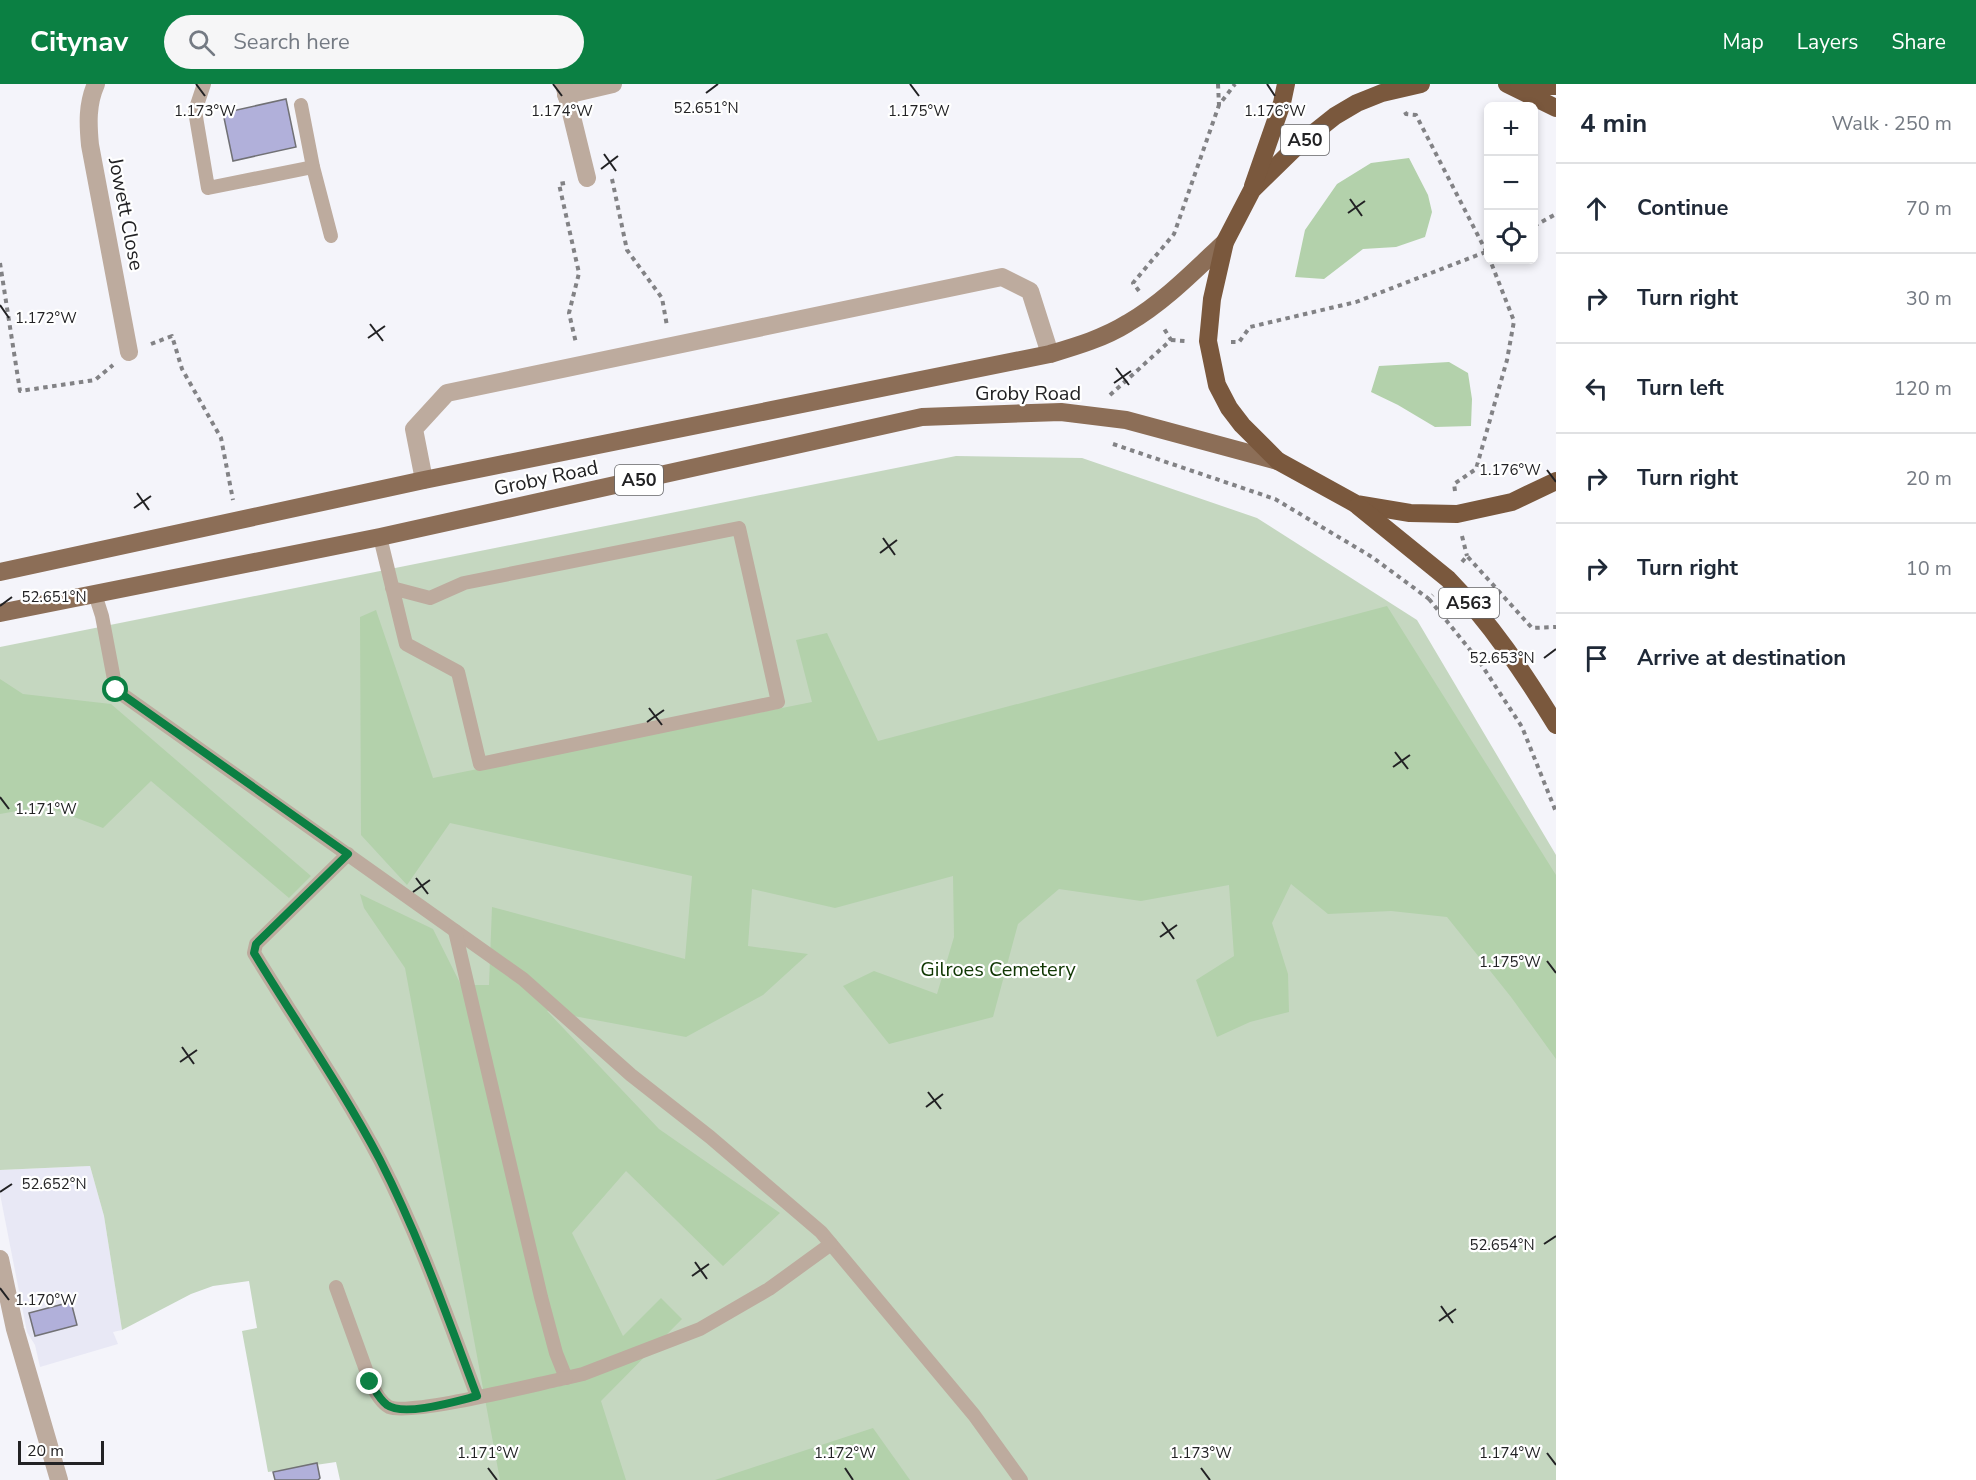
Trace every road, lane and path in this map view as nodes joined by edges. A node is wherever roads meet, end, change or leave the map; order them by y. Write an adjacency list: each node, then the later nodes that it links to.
1 (96, 84): 28 (street, Jowett Close)
2 (204, 84): 14 (lane)
3 (613, 84): 10 (street)
4 (1218, 84): 12 (path)
5 (1286, 84): 16 (highway)
6 (1421, 84): 9 (highway, A50)
7 (1511, 85): 8 (highway); 13 (highway)
8 (1556, 86)
9 (1396, 89): 16 (highway, A50); 21 (path)
10 (565, 90): 15 (street)
11 (301, 105): 14 (lane)
12 (1219, 105)
13 (1556, 108)
14 (313, 167): 19 (lane)
15 (587, 178): 27 (path); 30 (path)
16 (1252, 190): 20 (highway, A50)
17 (1556, 214): 18 (path)
18 (1538, 223)
19 (331, 236)
20 (1225, 242): 26 (highway, A50); 29 (main road, Groby Road / A50)
21 (1484, 245)
22 (1484, 254): 26 (path)
23 (0, 263): 28 (path)
24 (1492, 264): 36 (path)
25 (1171, 340): 26 (path)
26 (1209, 341): 32 (highway, A50)
27 (670, 346): 29 (street, Groby Road); 30 (street, Groby Road)
28 (129, 352): 37 (path)
29 (1050, 354): 33 (main road, Groby Road / A50)
30 (581, 364): 33 (street, Groby Road)
31 (1104, 441): 44 (path)
32 (1278, 461): 35 (highway, A50); 38 (main road, Groby Road / A50)
33 (424, 480): 37 (main road, Groby Road / A50)
34 (1556, 481): 36 (highway, A50)
35 (1356, 504): 36 (highway, A50); 41 (highway, A563)
36 (1457, 514): 39 (path)
37 (237, 521): 40 (main road, Groby Road / A50)
38 (380, 537): 42 (lane); 43 (main road, Groby Road / A50)
39 (1467, 556): 41 (path); 46 (path)
40 (0, 572)
41 (1448, 579): 44 (path); 47 (highway, A563)
42 (392, 588): 42 (lane)
43 (95, 594): 45 (main road, Groby Road / A50); 49 (lane)
44 (1429, 599): 48 (path)
45 (0, 613)
46 (1556, 627)
47 (1556, 725)
48 (1556, 812)
49 (348, 854): 50 (lane); 55 (lane)
50 (455, 931): 51 (lane); 54 (lane)
51 (831, 1244): 54 (lane); 57 (lane)
52 (0, 1259): 56 (street)
53 (336, 1287): 55 (lane)
54 (566, 1378): 55 (lane)
55 (477, 1396)
56 (59, 1480)
57 (1021, 1480)

